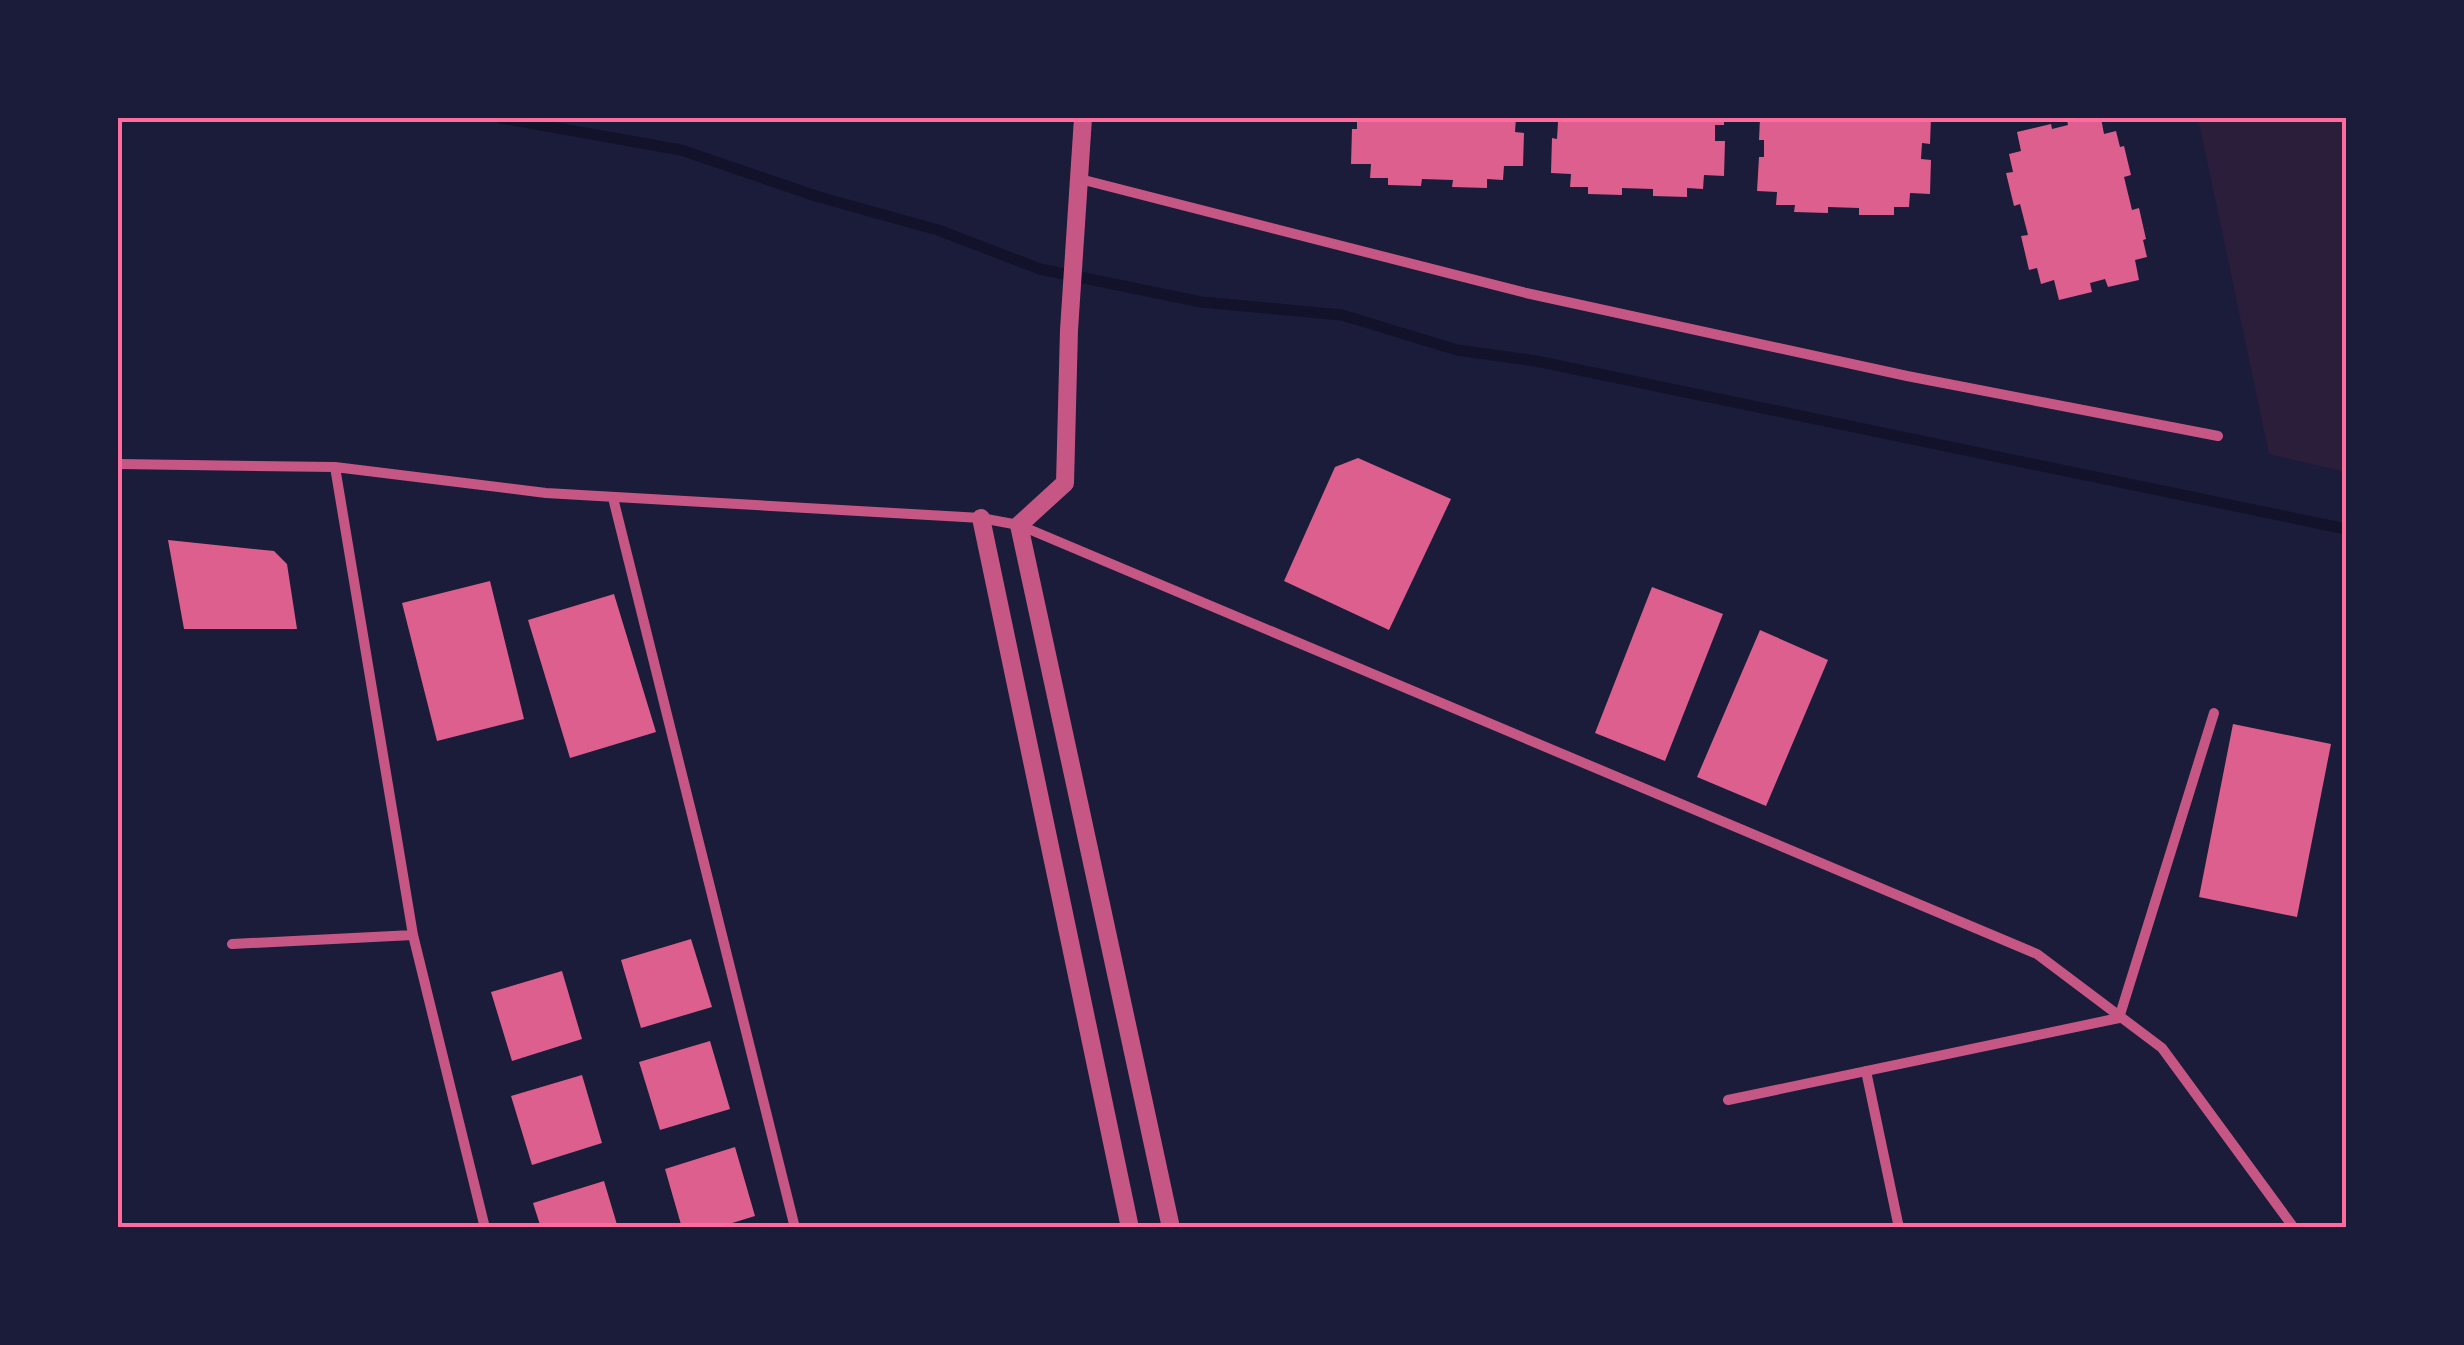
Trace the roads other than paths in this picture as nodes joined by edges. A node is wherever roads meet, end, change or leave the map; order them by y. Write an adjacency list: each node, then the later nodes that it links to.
1 (1083, 118): 2 (street)
2 (1080, 179): 3 (street); 8 (street)
3 (2218, 436)
4 (118, 464): 5 (street)
5 (335, 467): 6 (street); 10 (street)
6 (613, 498): 7 (street); 16 (street)
7 (980, 518): 8 (street); 17 (street)
8 (1019, 525): 12 (street); 18 (street)
9 (2214, 713): 12 (street)
10 (413, 935): 11 (street); 15 (street)
11 (232, 944)
12 (2119, 1018): 13 (street); 20 (street)
13 (1866, 1071): 14 (street); 19 (street)
14 (1728, 1100)
15 (486, 1228)
16 (795, 1228)
17 (1130, 1228)
18 (1171, 1228)
19 (1898, 1228)
20 (2294, 1228)

